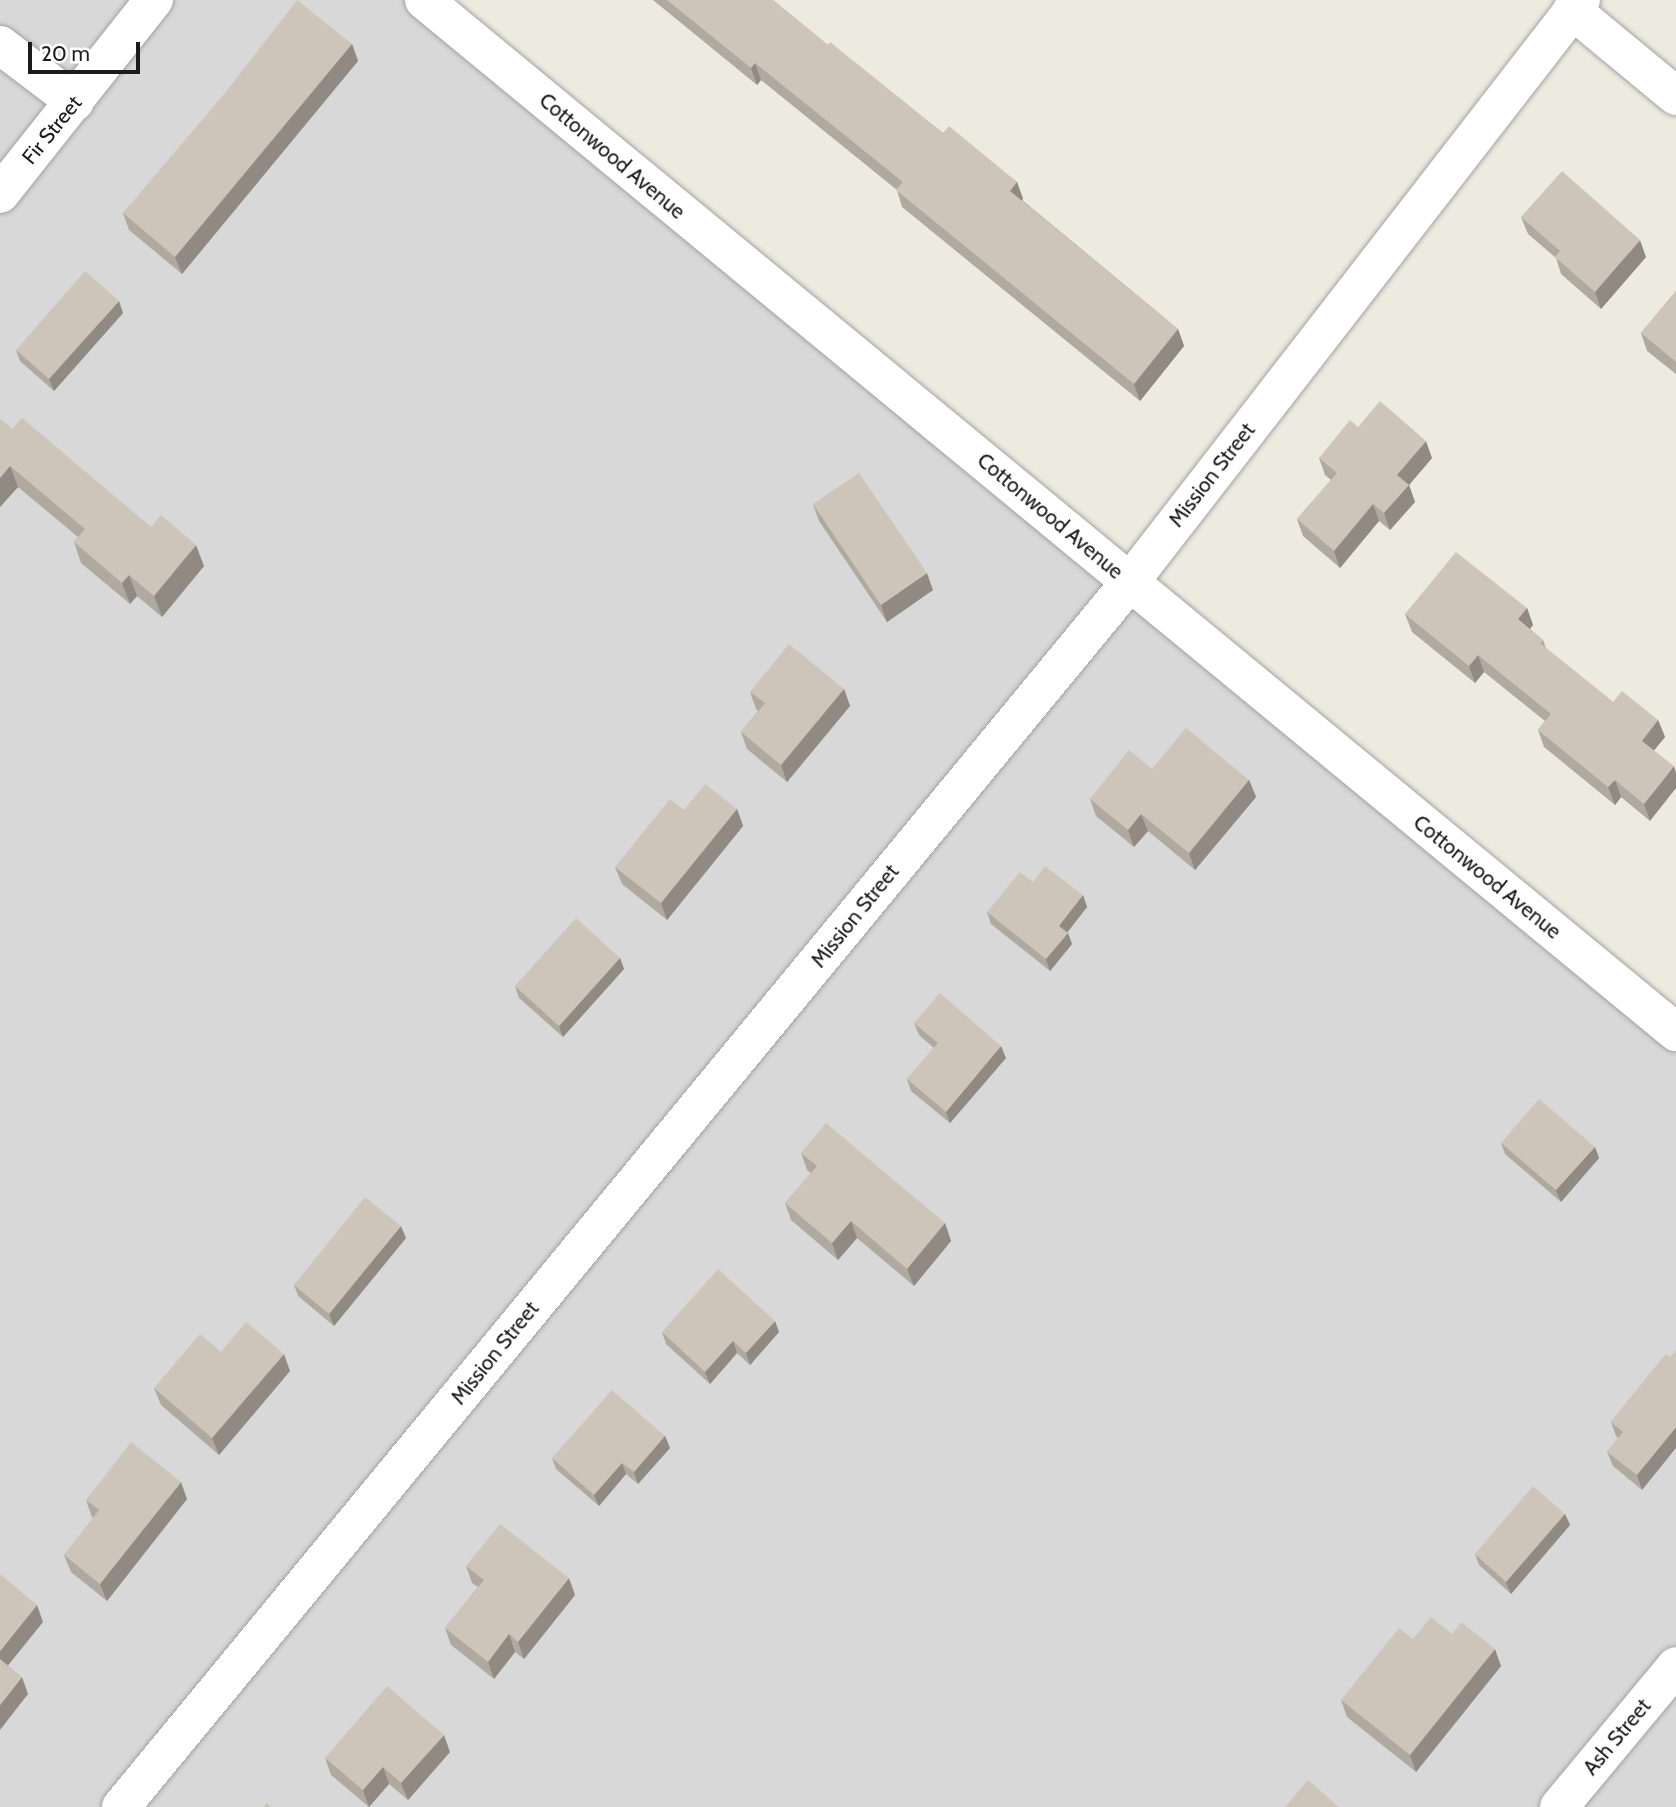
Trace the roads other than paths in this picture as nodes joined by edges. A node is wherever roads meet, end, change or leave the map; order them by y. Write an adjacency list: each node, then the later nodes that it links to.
1 (154, 0): 6 (street, Fir Street)
2 (424, 0): 8 (street, Cottonwood Avenue)
3 (1577, 5): 5 (street); 8 (street, Mission Street)
4 (0, 45): 6 (street)
5 (1676, 96)
6 (75, 102): 7 (street, Fir Street)
7 (0, 194)
8 (1130, 582): 9 (street, Cottonwood Avenue); 11 (street, Mission Street)
9 (1676, 1032)
10 (1676, 1666): 12 (street, Ash Street)
11 (121, 1807)
12 (1559, 1807)

